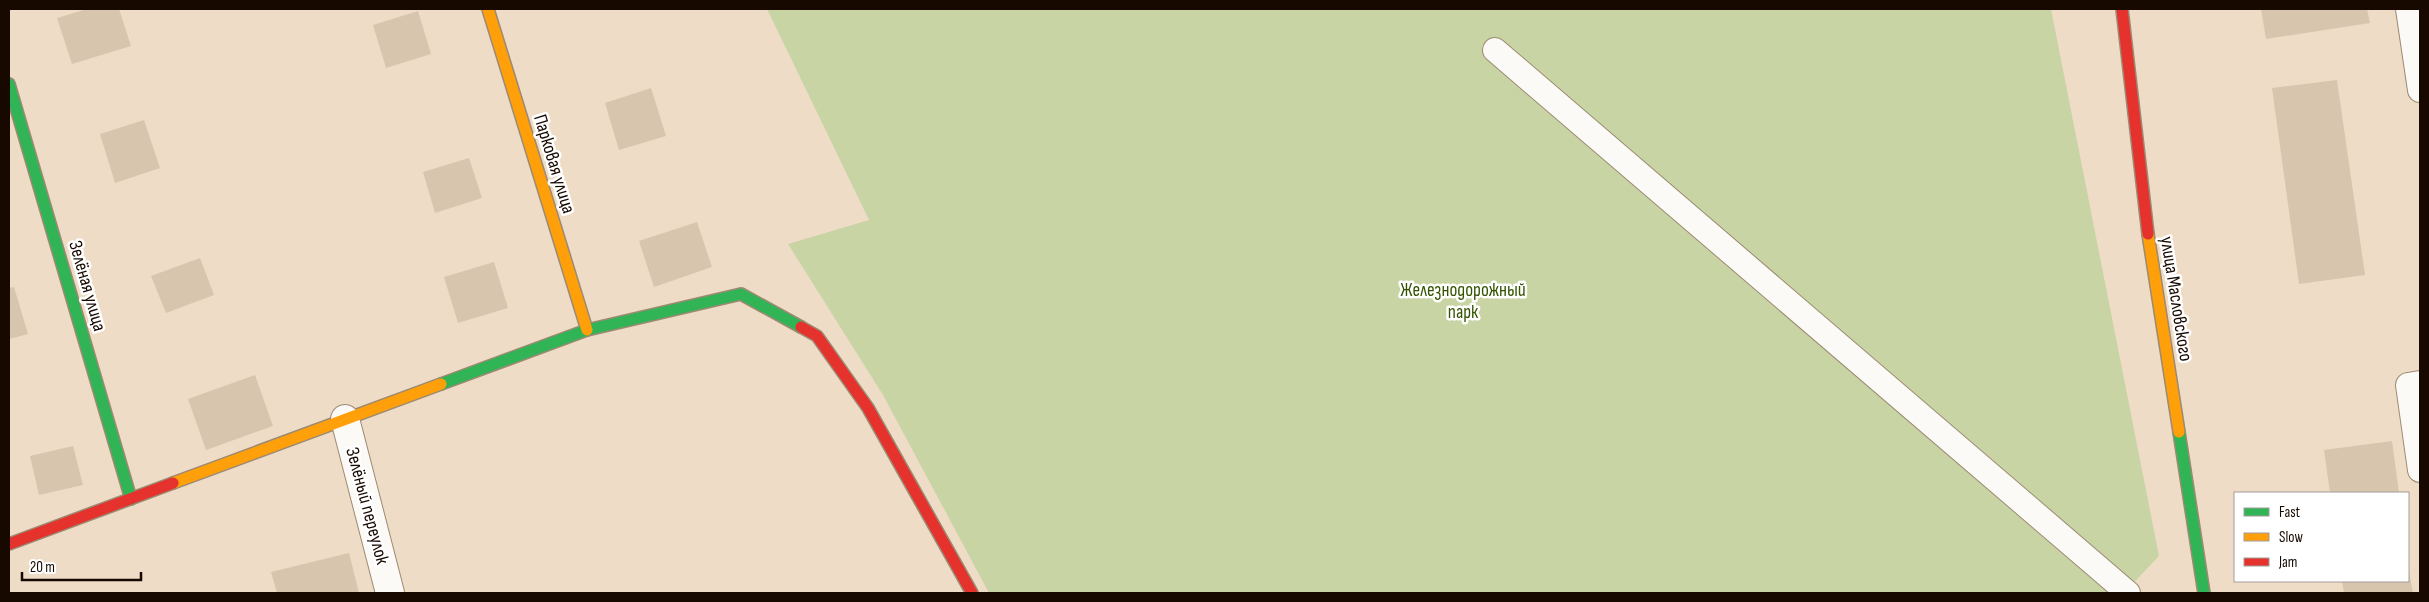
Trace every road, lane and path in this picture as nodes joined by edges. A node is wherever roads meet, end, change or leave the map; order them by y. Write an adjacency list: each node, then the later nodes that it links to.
1 (488, 9): 7 (street, Парковая улица)
2 (2122, 9): 16 (street, улица Масловского)
3 (2408, 9): 6 (lane)
4 (1495, 50): 15 (lane)
5 (9, 84): 11 (street, Зелёная улица)
6 (2420, 90)
7 (587, 330): 9 (street); 14 (street)
8 (2420, 383): 10 (lane)
9 (345, 419): 11 (street); 13 (street, Зелёный переулок)
10 (2420, 470)
11 (131, 499): 12 (street)
12 (9, 544)
13 (390, 593)
14 (972, 593)
15 (2128, 593)
16 (2204, 593)

